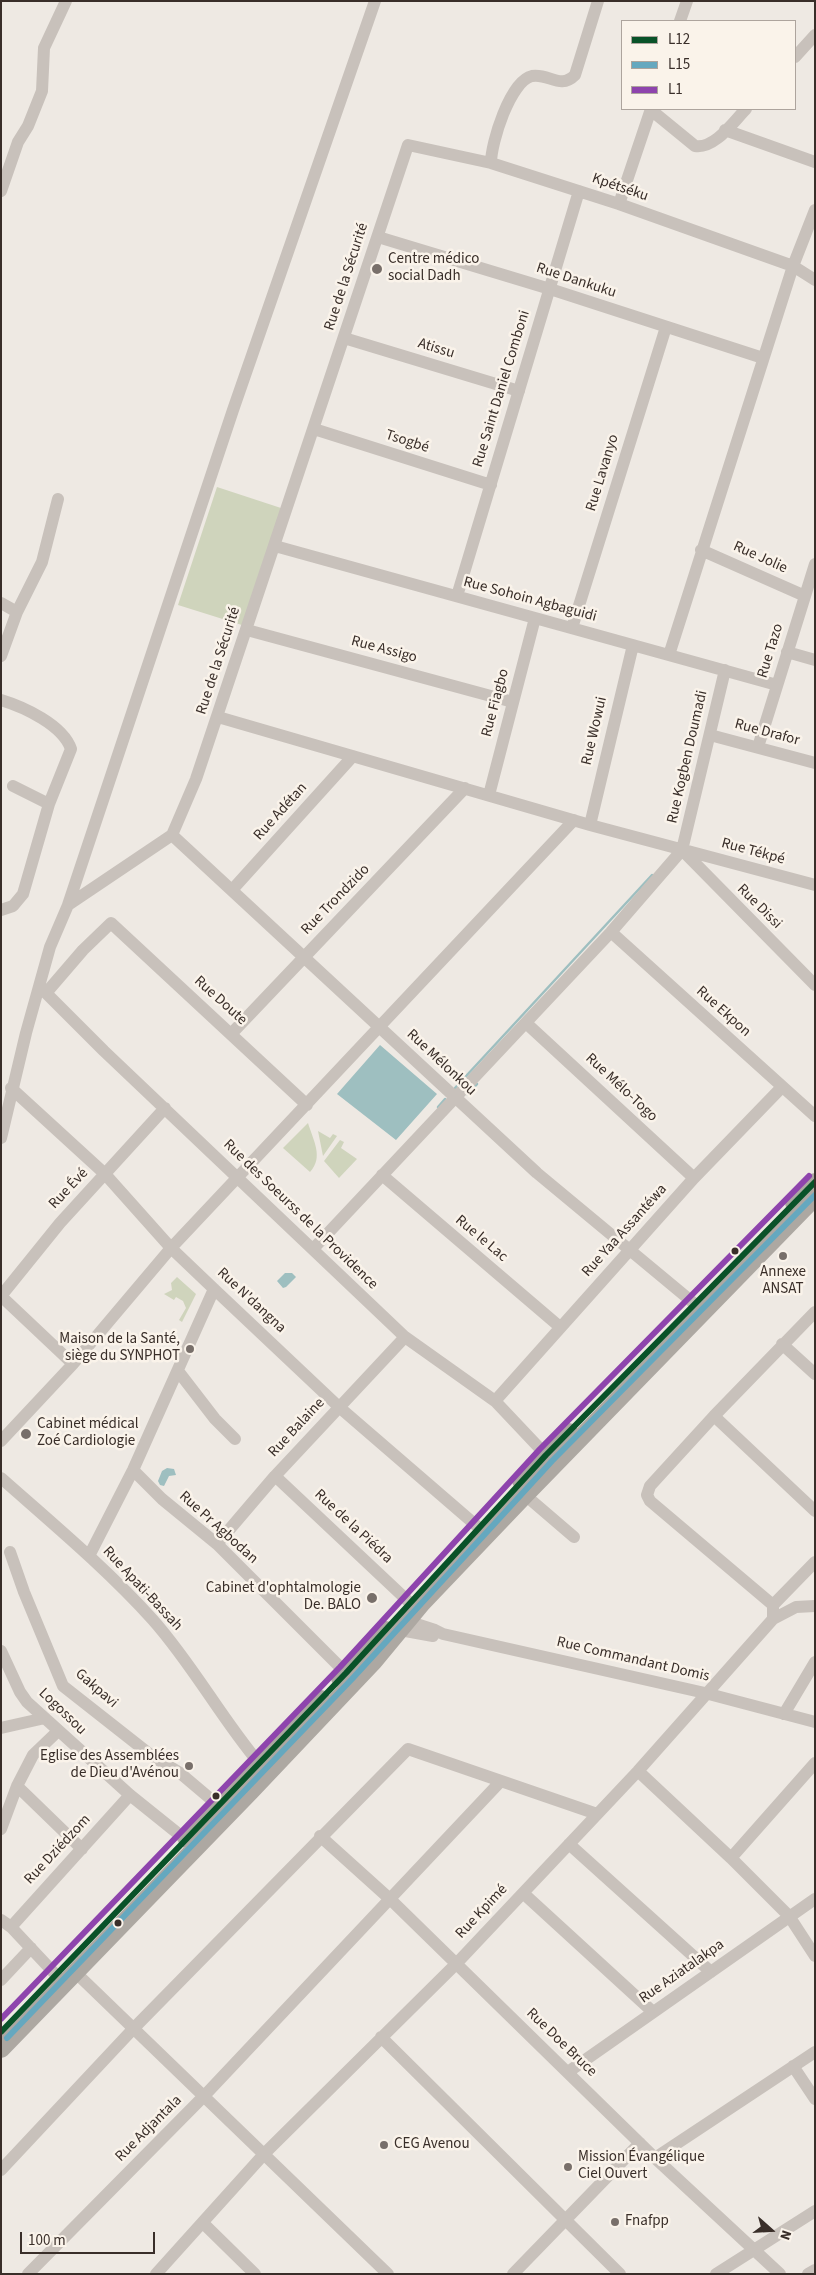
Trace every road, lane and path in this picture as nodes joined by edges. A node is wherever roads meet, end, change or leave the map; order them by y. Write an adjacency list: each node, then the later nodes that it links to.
1 (66, 1): 15 (street)
2 (375, 1): 64 (street)
3 (598, 1): 14 (street)
4 (687, 1): 5 (street)
5 (680, 20)
6 (815, 35): 7 (street)
7 (796, 56)
8 (651, 110): 17 (street)
9 (652, 110): 11 (street)
10 (745, 110): 11 (street)
11 (725, 130): 13 (street)
12 (408, 145): 14 (street, Kpétséku); 19 (street, Rue de la Sécurité)
13 (815, 162)
14 (491, 164): 16 (street, Kpétséku)
15 (1, 191)
16 (579, 191): 17 (street, Kpétséku); 22 (street, Rue Saint Daniel Comboni)
17 (619, 204): 20 (street, Kpétséku)
18 (815, 210): 20 (street)
19 (378, 237): 22 (street, Rue Dankuku); 24 (street, Rue de la Sécurité)
20 (793, 266): 21 (street, Kpétséku); 25 (street)
21 (815, 280)
22 (550, 289): 23 (street, Rue Dankuku); 26 (street, Rue Saint Daniel Comboni)
23 (666, 327): 25 (street, Rue Dankuku); 38 (street, Rue Lavanyo)
24 (344, 338): 26 (street, Atissu); 27 (street, Rue de la Sécurité)
25 (763, 358): 31 (street)
26 (519, 391): 28 (street, Rue Saint Daniel Comboni)
27 (314, 429): 28 (street, Tsogbé); 30 (street, Rue de la Sécurité)
28 (491, 485): 33 (street, Rue Saint Daniel Comboni)
29 (58, 499): 36 (street)
30 (275, 546): 33 (street, Rue Sohoin Agbaguidi); 39 (street, Rue de la Sécurité)
31 (701, 550): 34 (street, Rue Jolie); 42 (street)
32 (815, 564): 34 (street, Rue Tazo)
33 (457, 596): 37 (street, Rue Sohoin Agbaguidi)
34 (805, 596): 41 (street, Rue Tazo)
35 (1, 603): 36 (street)
36 (17, 612): 43 (street)
37 (535, 618): 38 (street, Rue Sohoin Agbaguidi); 48 (street, Rue Fiagbo)
38 (572, 628): 40 (street, Rue Sohoin Agbaguidi)
39 (247, 630): 48 (street, Rue Assigo); 49 (street, Rue de la Sécurité)
40 (633, 645): 42 (street, Rue Sohoin Agbaguidi); 59 (street, Rue Wowui)
41 (787, 652): 44 (street); 46 (street, Rue Tazo)
42 (669, 655): 45 (street, Rue Sohoin Agbaguidi)
43 (1, 656)
44 (815, 660)
45 (725, 670): 46 (street, Rue Sohoin Agbaguidi); 50 (street, Rue Kogben Doumadi)
46 (777, 685): 51 (street, Rue Tazo)
47 (1, 700): 57 (street)
48 (513, 702): 56 (street, Rue Fiagbo)
49 (218, 717): 52 (street, Rue Tékpé); 60 (street, Rue de la Sécurité)
50 (710, 735): 51 (street, Rue Drafor); 61 (street, Rue Kogben Doumadi)
51 (758, 748): 53 (street, Rue Drafor)
52 (353, 756): 55 (street, Rue Tékpé); 63 (street, Rue Adétan)
53 (815, 763)
54 (13, 786): 57 (street)
55 (465, 788): 56 (street, Rue Tékpé); 67 (street, Rue Trondzido)
56 (489, 795): 58 (street, Rue Tékpé)
57 (49, 804): 65 (street)
58 (574, 820): 59 (street, Rue Tékpé); 71 (street)
59 (590, 825): 61 (street, Rue Tékpé)
60 (172, 835): 63 (street, Rue Mélonkou); 64 (street)
61 (682, 850): 62 (street, Rue Tékpé); 66 (street); 68 (street, Rue Dissi)
62 (815, 885)
63 (232, 890): 67 (street, Rue Mélonkou)
64 (68, 905): 69 (street)
65 (1, 910)
66 (611, 932): 70 (street); 73 (street, Rue Ekpon)
67 (304, 958): 71 (street, Rue Mélonkou); 72 (street, Rue Trondzido)
68 (815, 985)
69 (43, 990): 72 (street, Rue Doute); 74 (street); 77 (street, Rue des Soeurss de la Providence)
70 (526, 1023): 75 (street); 83 (street, Rue Mélo-Togo)
71 (379, 1028): 75 (street, Rue Mélonkou); 76 (street)
72 (232, 1033): 76 (street, Rue Doute)
73 (782, 1087): 78 (street, Rue Ekpon); 83 (street, Rue Yaa Assantéwa)
74 (12, 1088): 79 (street); 80 (street, Rue N'dangna)
75 (455, 1098): 81 (street); 88 (street, Rue Mélonkou)
76 (307, 1105): 82 (street)
77 (165, 1108): 80 (street, Rue Évé); 82 (street, Rue des Soeurss de la Providence)
78 (815, 1116)
79 (1, 1138)
80 (105, 1174): 86 (street, Rue N'dangna); 90 (street, Rue Évé)
81 (382, 1175): 87 (street); 93 (street, Rue le Lac)
82 (238, 1178): 86 (street); 87 (street, Rue des Soeurss de la Providence)
83 (694, 1178): 88 (street, Rue Yaa Assantéwa)
84 (815, 1182): 91 (highway)
85 (815, 1197): 91 (highway)
86 (171, 1248): 89 (street, Rue N'dangna); 96 (street)
87 (312, 1249): 94 (street, Rue des Soeurss de la Providence)
88 (630, 1250): 91 (street, Rue Mélonkou); 93 (street, Rue Yaa Assantéwa)
89 (214, 1289): 97 (street); 100 (street, Rue N'dangna)
90 (1, 1296): 96 (street)
91 (700, 1309): 104 (highway); 108 (highway)
92 (815, 1312): 95 (street)
93 (560, 1327): 99 (street, Rue Yaa Assantéwa)
94 (405, 1337): 99 (street, Rue des Soeurss de la Providence); 100 (street, Rue Balaine)
95 (782, 1344): 98 (street); 101 (street)
96 (73, 1364): 103 (street)
97 (178, 1371): 102 (street); 105 (street)
98 (815, 1374)
99 (495, 1401): 104 (street, Rue des Soeurss de la Providence)
100 (339, 1407): 106 (street, Rue Balaine); 110 (street, Rue N'dangna)
101 (714, 1416): 109 (street); 116 (street)
102 (235, 1439)
103 (1, 1441)
104 (546, 1456): 110 (highway)
105 (133, 1470): 112 (street, Rue Pr Agbodan); 114 (street)
106 (275, 1476): 112 (street, Rue Balaine); 118 (street, Rue de la Piédra)
107 (1, 1478): 114 (street, Rue Apati-Bassah)
108 (525, 1495): 111 (street); 118 (highway)
109 (815, 1511)
110 (478, 1528): 118 (highway)
111 (574, 1537)
112 (217, 1544): 122 (street, Rue Pr Agbodan)
113 (10, 1552): 135 (street, Gakpavi)
114 (89, 1556): 129 (street, Rue Apati-Bassah)
115 (815, 1562): 116 (street)
116 (773, 1605): 119 (street)
117 (815, 1606): 119 (street)
118 (401, 1618): 122 (highway); 123 (street, Rue Commandant Domis); 152 (highway)
119 (773, 1618): 123 (street, Rue Kpimé)
120 (1, 1651): 125 (street, Logossou)
121 (815, 1662): 124 (street)
122 (346, 1673): 129 (highway)
123 (705, 1693): 124 (street, Rue Commandant Domis); 131 (street, Rue Kpimé)
124 (784, 1714): 126 (street, Rue Commandant Domis)
125 (45, 1718): 127 (street); 128 (street, Logossou)
126 (815, 1722)
127 (1, 1728)
128 (57, 1732): 133 (street); 134 (street, Logossou)
129 (259, 1763): 135 (highway)
130 (815, 1763): 142 (street)
131 (638, 1771): 136 (street, Rue Kpimé); 142 (street)
132 (501, 1781): 136 (street); 138 (street); 145 (street, Rue Adjantala)
133 (17, 1786): 137 (street); 141 (street)
134 (130, 1796): 139 (street, Logossou); 141 (street, Rue Dziédzom)
135 (219, 1806): 139 (highway)
136 (597, 1814): 140 (street, Rue Kpimé)
137 (1, 1829)
138 (320, 1836): 145 (street, Rue Doe Bruce); 155 (street)
139 (186, 1840): 152 (highway)
140 (569, 1844): 143 (street, Rue Kpimé); 151 (street)
141 (82, 1849): 147 (street, Rue Dziédzom)
142 (731, 1858): 146 (street)
143 (523, 1893): 150 (street, Rue Kpimé); 154 (street)
144 (815, 1899): 146 (street, Rue Aziatalakpa)
145 (391, 1900): 150 (street, Rue Doe Bruce); 162 (street, Rue Adjantala)
146 (789, 1916): 149 (street); 151 (street, Rue Aziatalakpa)
147 (6, 1924): 148 (street)
148 (31, 1948): 152 (street); 153 (street)
149 (815, 1956)
150 (456, 1964): 157 (street, Rue Kpimé); 161 (street, Rue Doe Bruce)
151 (711, 1972): 154 (street, Rue Aziatalakpa)
152 (65, 1974): 155 (street); 156 (highway); 158 (highway)
153 (1, 1980)
154 (653, 2012): 161 (street, Rue Aziatalakpa)
155 (134, 2028): 162 (street); 167 (street)
156 (1, 2032)
157 (381, 2037): 165 (street, Rue Kpimé); 169 (street)
158 (1, 2048)
159 (815, 2052): 160 (street)
160 (793, 2066): 163 (street); 166 (street)
161 (568, 2072): 164 (street, Rue Doe Bruce)
162 (205, 2095): 165 (street); 174 (street, Rue Adjantala)
163 (815, 2099)
164 (640, 2143): 166 (street, Rue Doe Bruce); 169 (street)
165 (265, 2153): 170 (street, Rue Kpimé); 173 (street)
166 (655, 2158): 171 (street, Rue Doe Bruce)
167 (1, 2170)
168 (815, 2211): 171 (street)
169 (564, 2220): 177 (street); 178 (street)
170 (203, 2223): 175 (street, Rue Kpimé); 176 (street)
171 (753, 2250): 179 (street); 180 (street, Rue Doe Bruce)
172 (815, 2270): 181 (street)
173 (381, 2271)
174 (28, 2274)
175 (156, 2274)
176 (255, 2274)
177 (513, 2274)
178 (620, 2274)
179 (716, 2274)
180 (780, 2274)
181 (808, 2274)

